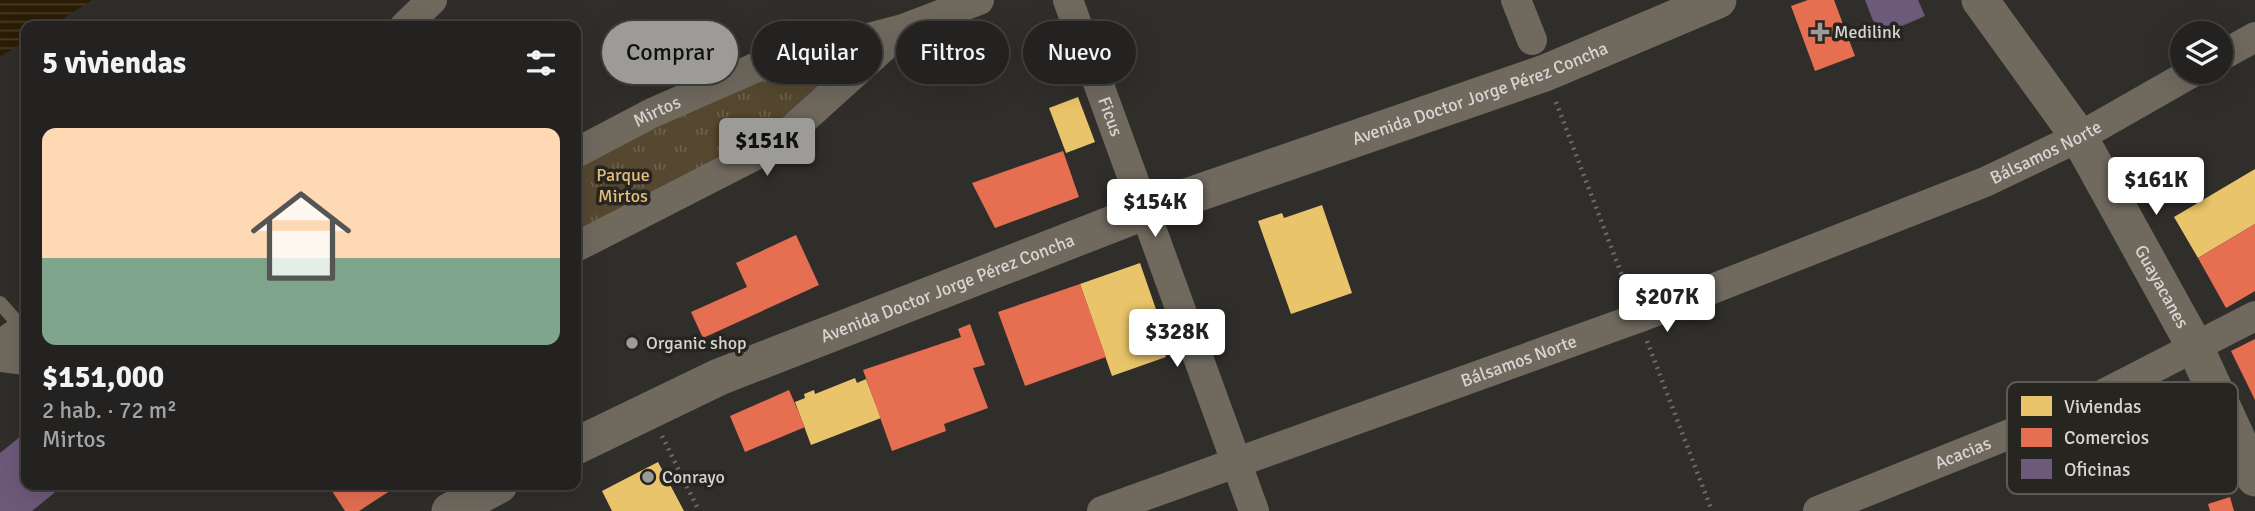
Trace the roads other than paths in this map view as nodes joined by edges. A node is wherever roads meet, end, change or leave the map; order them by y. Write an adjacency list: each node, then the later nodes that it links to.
1 (432, 0): 7 (street)
2 (979, 0): 8 (street, Mirtos)
3 (1068, 0): 17 (street, Ficus)
4 (1516, 0): 12 (street)
5 (1718, 0): 17 (street, Avenida Doctor Jorge Pérez Concha)
6 (1980, 0): 15 (street, Guayacanes)
7 (410, 21)
8 (924, 21)
9 (896, 31): 16 (street, Mirtos)
10 (896, 35): 18 (street, Mirtos)
11 (2255, 37): 13 (street)
12 (1532, 40)
13 (2233, 49)
14 (2172, 84): 15 (street, Bálsamos Norte)
15 (2078, 137): 22 (street, Guayacanes); 30 (street, Bálsamos Norte)
16 (581, 150)
17 (1146, 211): 29 (street, Avenida Doctor Jorge Pérez Concha); 30 (street, Ficus)
18 (581, 244)
19 (0, 303): 21 (lane)
20 (2255, 316): 22 (street, Acacias)
21 (16, 334)
22 (2194, 345): 25 (street, Acacias); 26 (street, Guayacanes)
23 (0, 357): 24 (street)
24 (21, 359)
25 (2125, 382)
26 (2211, 382)
27 (2007, 435): 36 (street, Acacias)
28 (2238, 441): 31 (street, Guayacanes)
29 (581, 444)
30 (1237, 462): 34 (street, Bálsamos Norte); 35 (street, Ficus)
31 (2255, 478)
32 (490, 490): 33 (street)
33 (450, 511)
34 (1102, 511)
35 (1255, 511)
36 (1818, 511)

